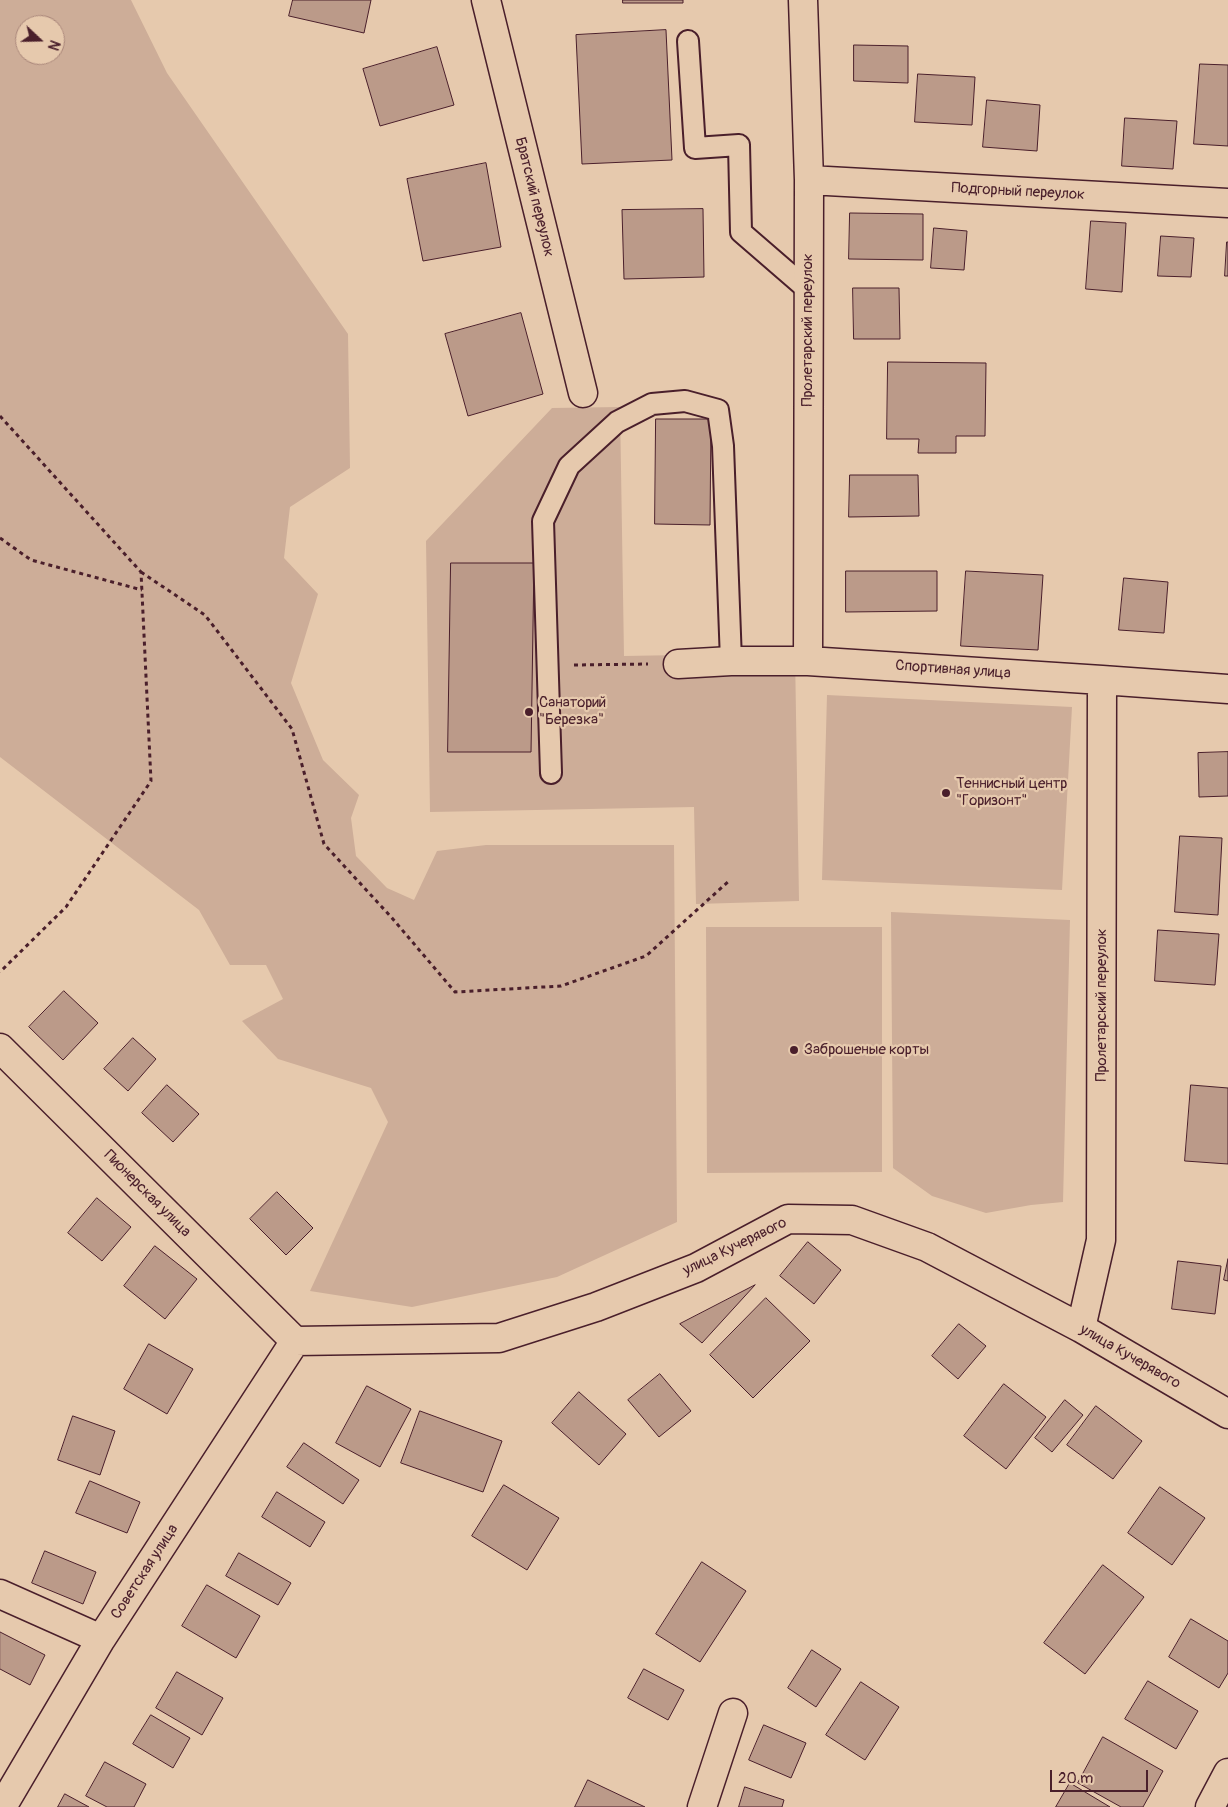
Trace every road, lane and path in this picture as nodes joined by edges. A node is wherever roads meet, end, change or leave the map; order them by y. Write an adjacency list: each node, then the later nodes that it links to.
1 (486, 0): 7 (street, Братский переулок)
2 (804, 0): 4 (street, Пролетарский переулок)
3 (688, 41): 6 (lane)
4 (809, 180): 5 (street, Подгорный переулок); 6 (street, Пролетарский переулок)
5 (1228, 204)
6 (808, 290): 13 (street, Пролетарский переулок)
7 (583, 393)
8 (0, 416): 10 (path)
9 (0, 538): 11 (path)
10 (141, 572): 11 (path); 19 (path)
11 (142, 590): 20 (path)
12 (731, 661): 13 (street, Спортивная улица); 14 (street, Спортивная улица); 15 (lane)
13 (808, 661): 16 (street, Спортивная улица)
14 (678, 664): 15 (path)
15 (547, 665): 18 (lane)
16 (1102, 680): 17 (street, Спортивная улица); 22 (street, Пролетарский переулок)
17 (1228, 690)
18 (551, 773)
19 (730, 880)
20 (0, 972)
21 (0, 1048): 23 (street, Пионерская улица)
22 (1080, 1328): 23 (street, улица Кучерявого); 24 (street, улица Кучерявого)
23 (295, 1341): 26 (street, Советская улица)
24 (1228, 1414)
25 (0, 1594): 26 (street)
26 (101, 1639): 29 (street, Советская улица)
27 (733, 1713): 30 (street)
28 (1228, 1773): 31 (street)
29 (2, 1807)
30 (702, 1807)
31 (1210, 1807)

